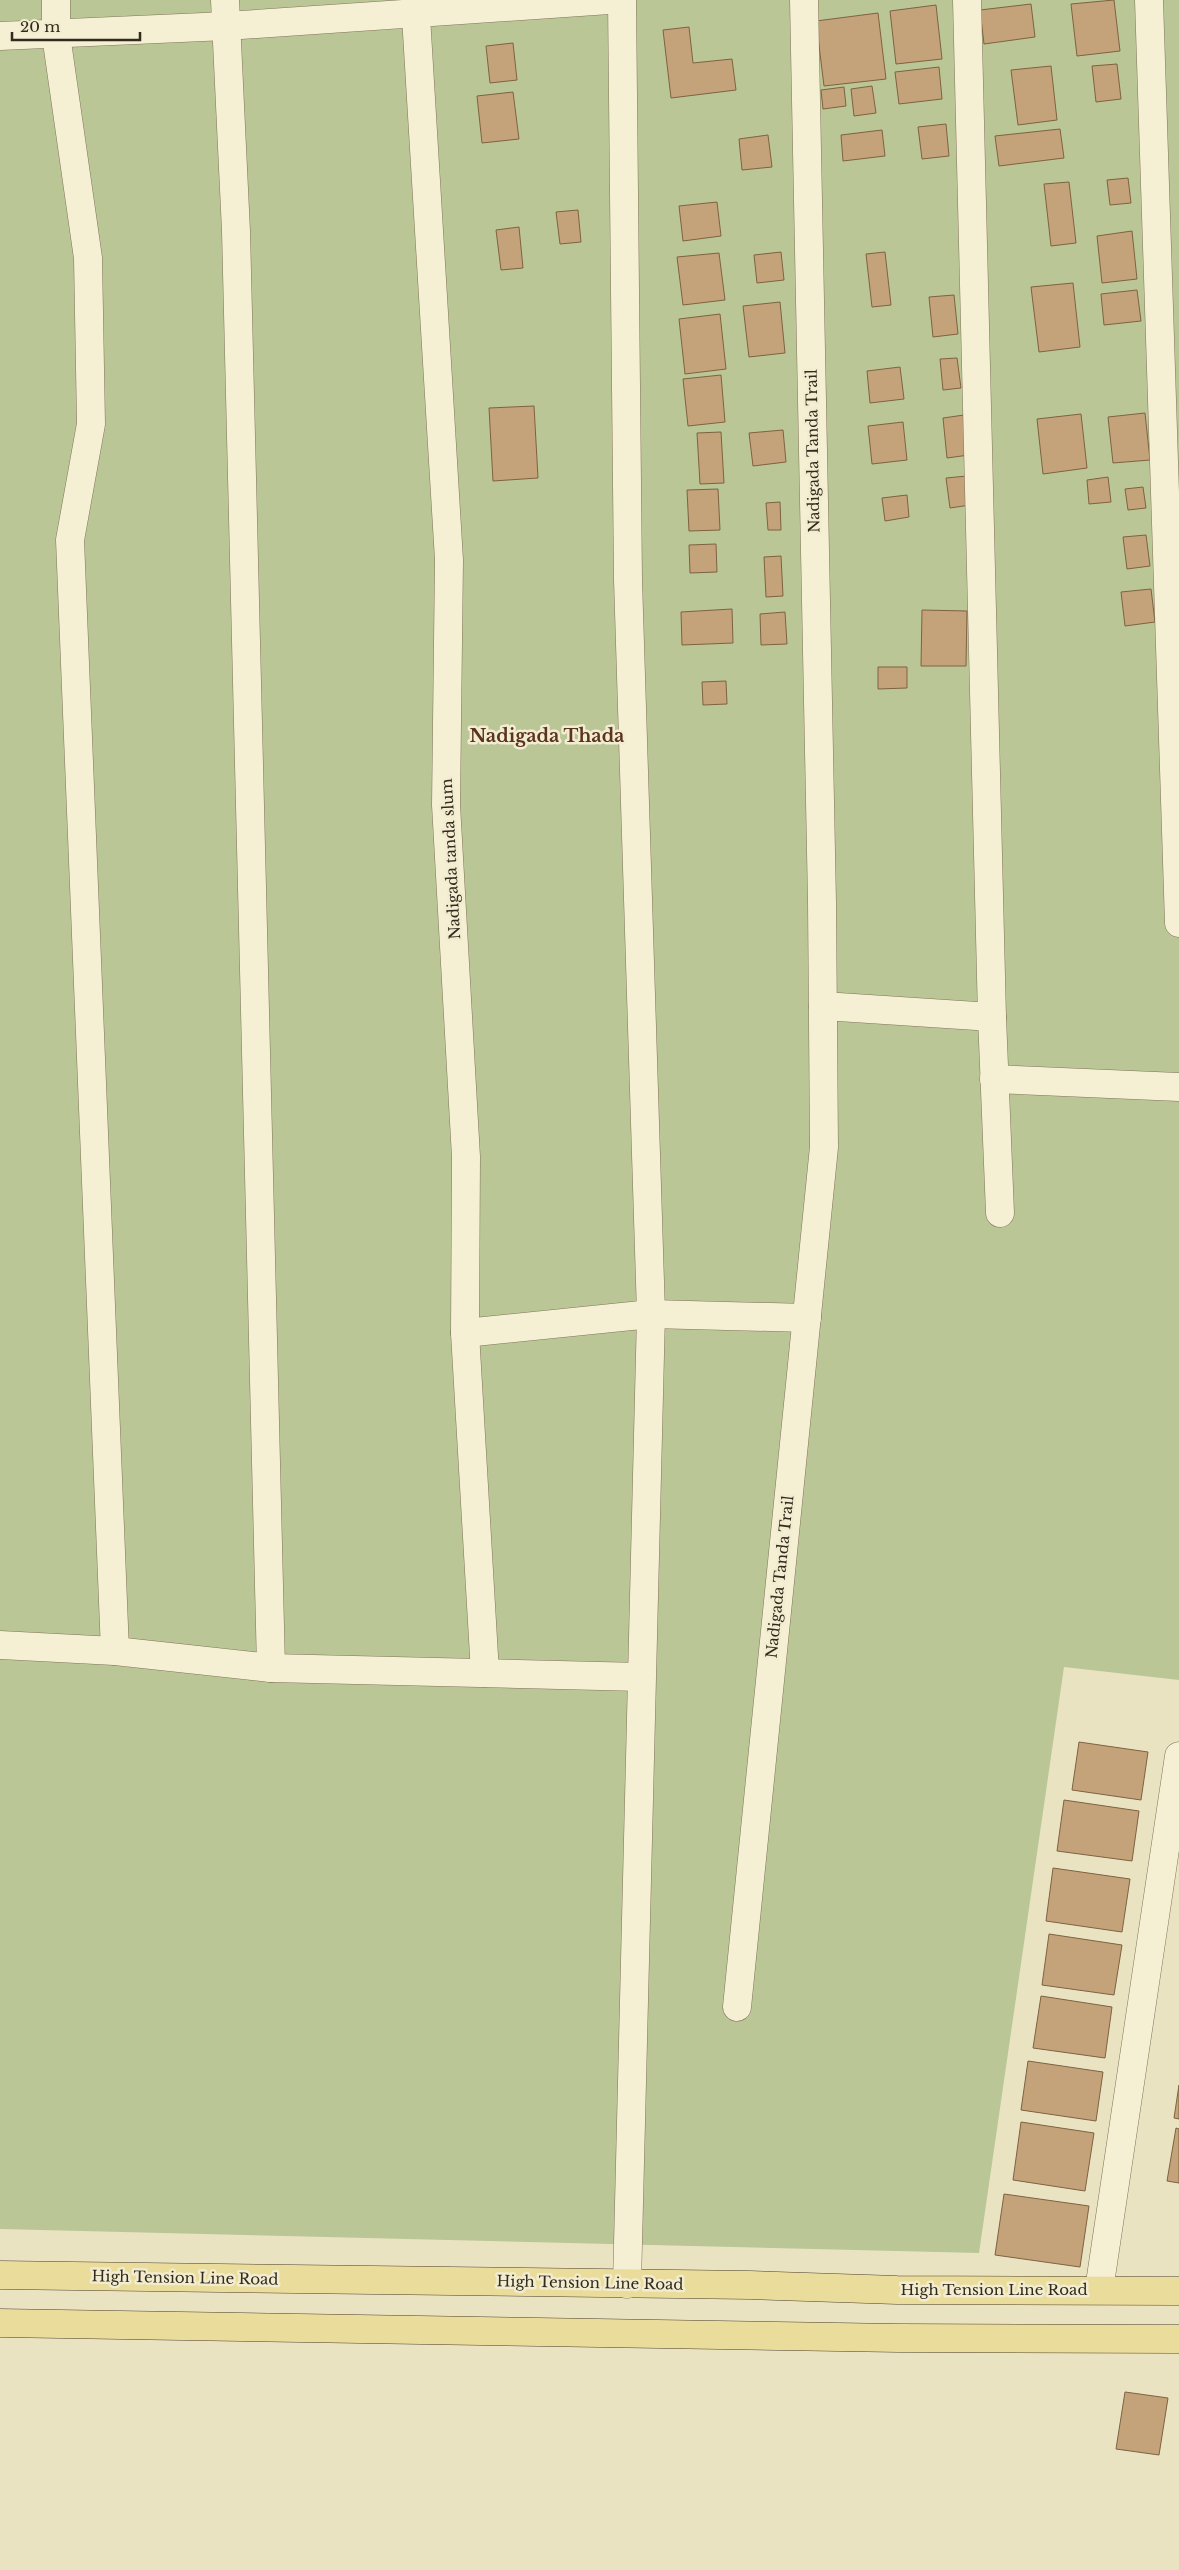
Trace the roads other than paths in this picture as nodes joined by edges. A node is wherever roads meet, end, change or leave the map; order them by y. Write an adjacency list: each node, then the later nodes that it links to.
1 (56, 0): 9 (street)
2 (609, 0): 7 (street)
3 (622, 0): 18 (street)
4 (804, 0): 13 (street, Nadigada Tanda Trail)
5 (967, 0): 14 (street)
6 (1149, 0): 11 (street)
7 (416, 6): 8 (street); 20 (street, Nadigada tanda slum)
8 (226, 13): 9 (street); 23 (street)
9 (56, 35): 10 (street); 22 (street)
10 (0, 36)
11 (1179, 918): 12 (street)
12 (1179, 922)
13 (823, 1006): 14 (street); 19 (street, Nadigada Tanda Trail)
14 (992, 1017): 15 (street)
15 (994, 1079): 16 (street); 17 (street)
16 (1179, 1087)
17 (1000, 1213)
18 (651, 1314): 19 (street); 20 (street); 25 (street)
19 (807, 1318): 27 (street, Nadigada Tanda Trail)
20 (465, 1333): 24 (street, Nadigada tanda slum)
21 (0, 1646): 22 (street)
22 (116, 1650): 23 (street)
23 (271, 1668): 24 (street)
24 (485, 1673): 25 (street)
25 (641, 1677): 29 (street)
26 (1179, 1756): 30 (street)
27 (737, 2007)
28 (0, 2275): 29 (main road, High Tension Line Road)
29 (627, 2284): 30 (main road, High Tension Line Road)
30 (1099, 2290): 31 (main road, High Tension Line Road)
31 (1179, 2291)
32 (0, 2323): 33 (main road)
33 (1179, 2339)

